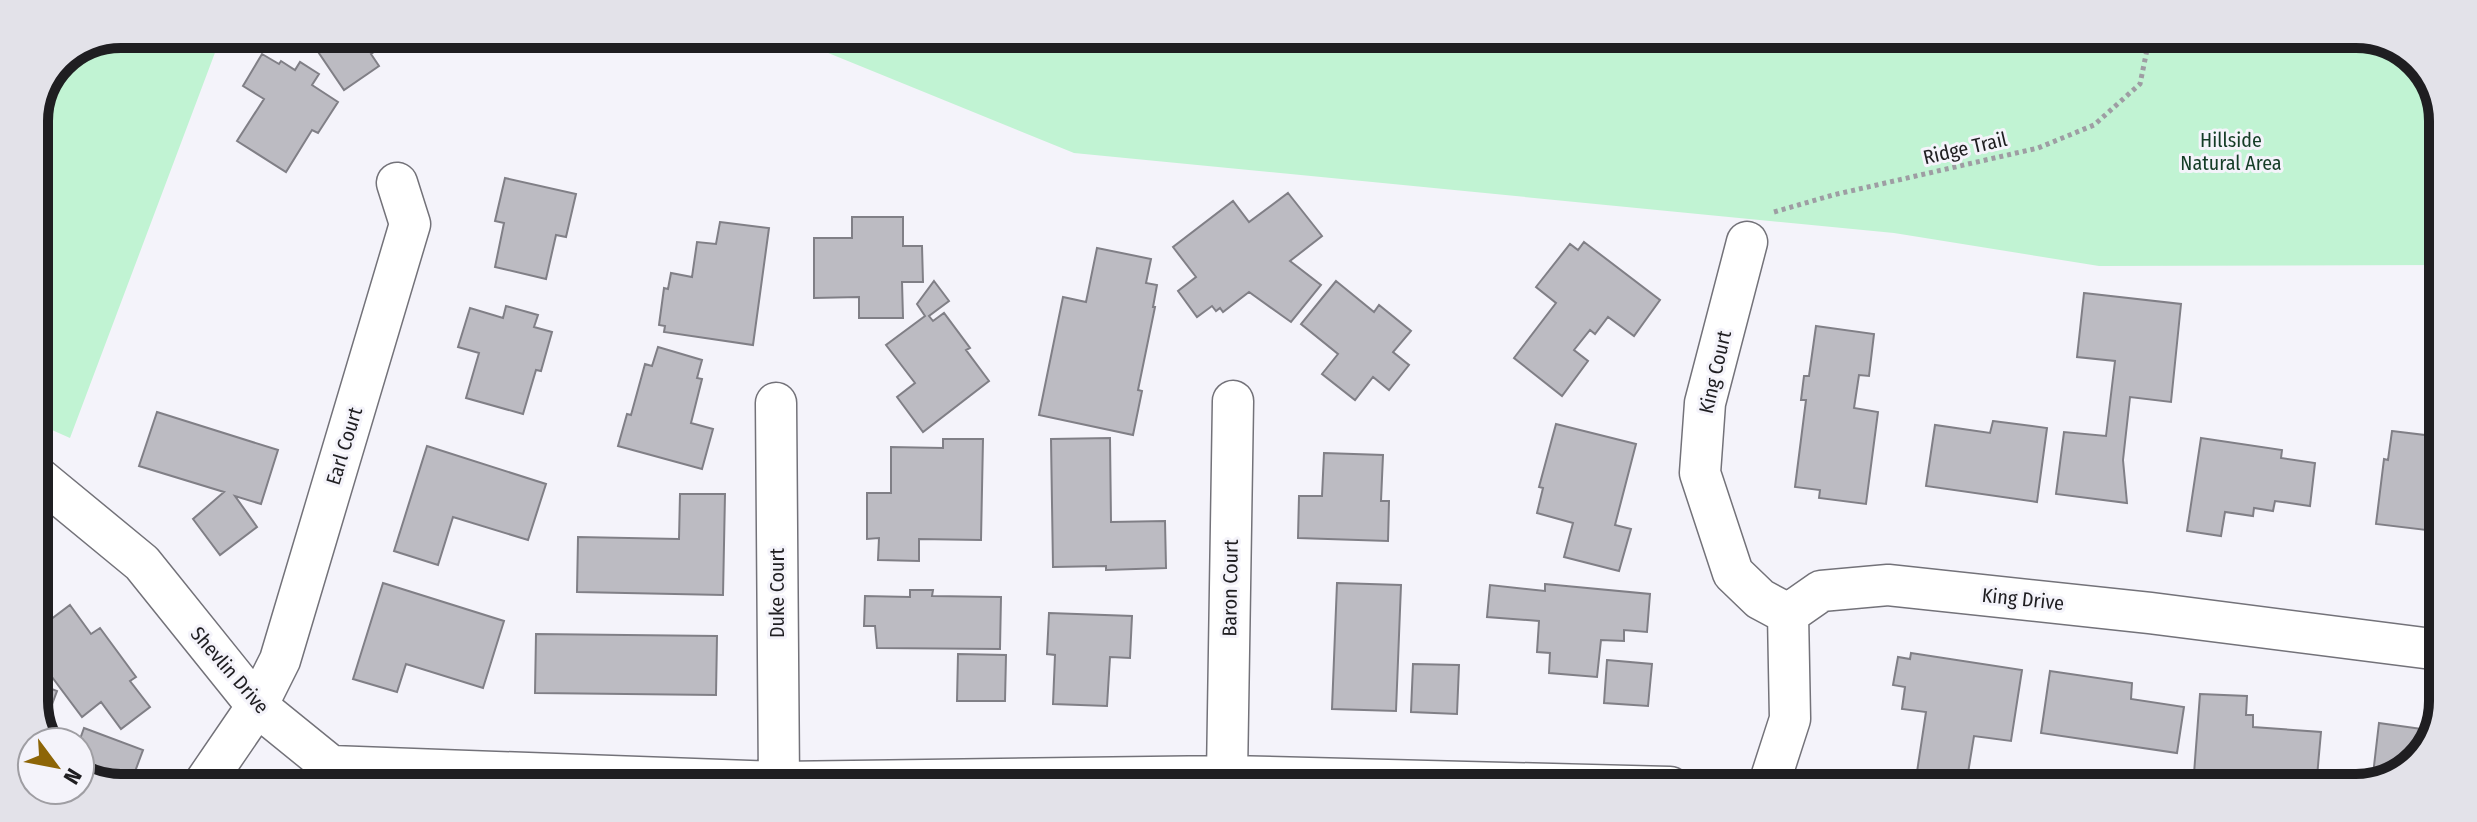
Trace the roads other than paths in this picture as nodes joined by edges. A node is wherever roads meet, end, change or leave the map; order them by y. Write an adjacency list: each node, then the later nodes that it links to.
1 (397, 183): 8 (street, Earl Court)
2 (1747, 242): 6 (street, King Court)
3 (1233, 401): 12 (street, Baron Court)
4 (776, 403): 11 (street, Duke Court)
5 (48, 486): 8 (street, Shevlin Drive)
6 (1788, 614): 7 (street, King Drive); 13 (street)
7 (2429, 649)
8 (257, 706): 9 (street, Earl Court); 10 (street, Shevlin Drive)
9 (211, 774)
10 (332, 774)
11 (779, 774)
12 (1227, 774)
13 (1772, 774)

